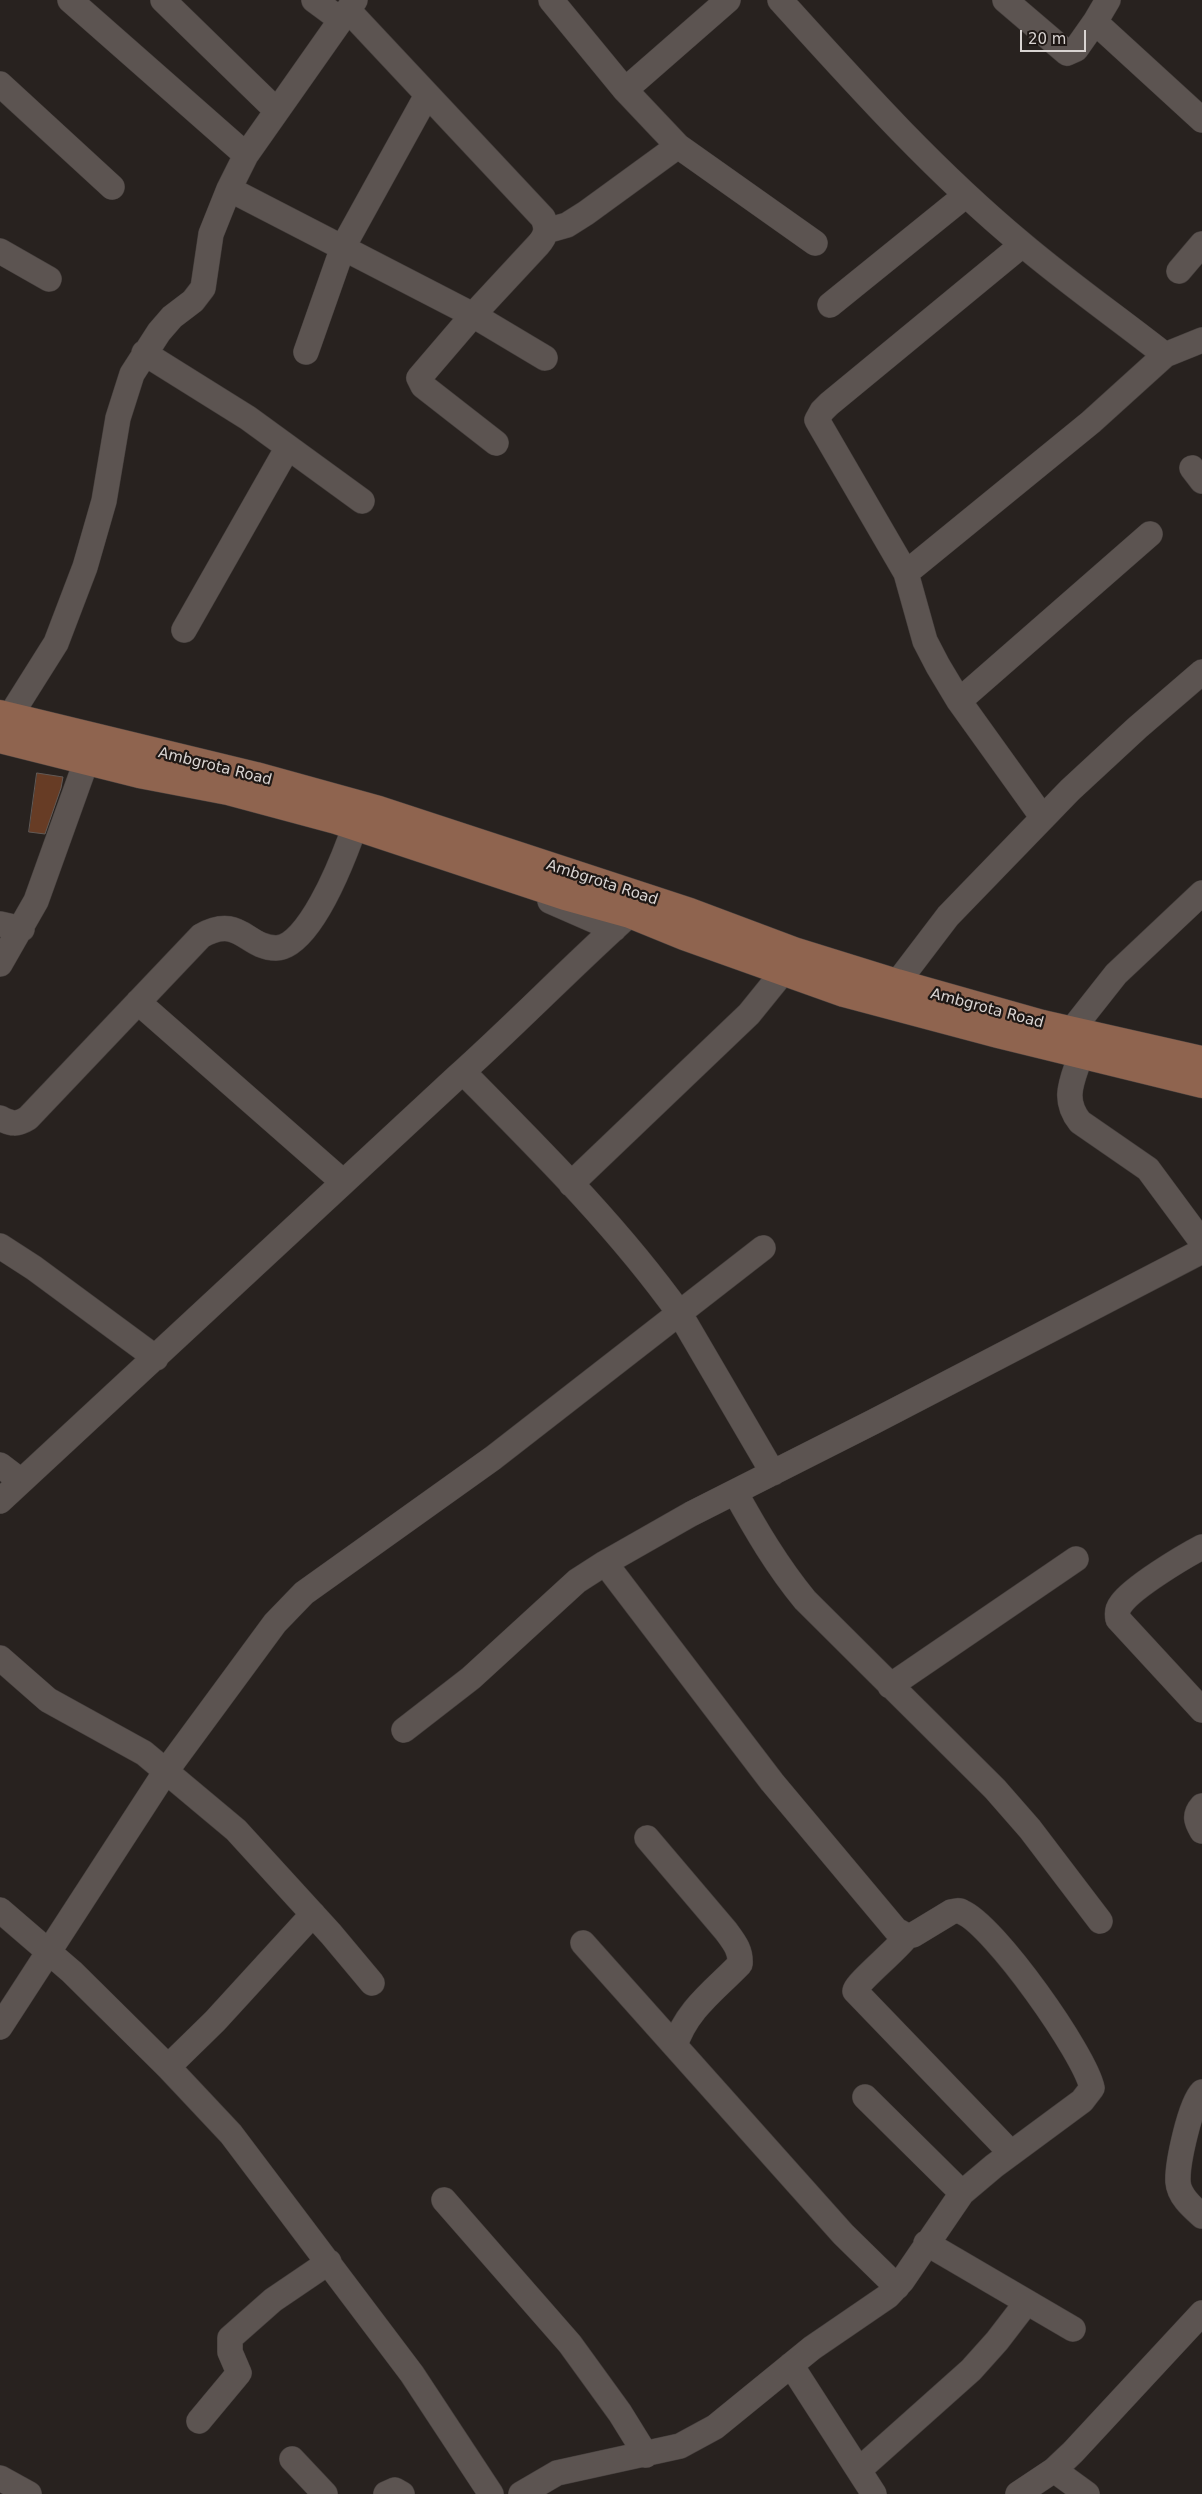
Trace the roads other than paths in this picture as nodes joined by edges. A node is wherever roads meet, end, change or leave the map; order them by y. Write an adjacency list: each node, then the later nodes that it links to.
1 (70, 0): 17 (street)
2 (163, 0): 14 (street)
3 (314, 0): 9 (street)
4 (551, 0): 12 (street)
5 (728, 0): 12 (street)
6 (780, 0): 20 (street)
7 (1005, 0): 10 (street)
8 (1108, 0): 10 (street)
9 (348, 10): 13 (street); 14 (street)
10 (1095, 22): 15 (street)
11 (0, 84): 18 (street)
12 (625, 90): 16 (street)
13 (427, 95): 21 (street); 25 (street)
14 (276, 111): 17 (street)
15 (1202, 120)
16 (678, 146): 21 (street); 22 (street)
17 (246, 155): 19 (street)
18 (112, 187)
19 (229, 189): 25 (street); 33 (street)
20 (966, 194): 24 (street); 29 (street)
21 (546, 231): 30 (street)
22 (815, 243)
23 (1202, 244): 27 (street)
24 (1022, 245): 34 (street); 40 (street)
25 (343, 247): 30 (street); 32 (street)
26 (0, 251): 28 (street)
27 (1179, 271)
28 (49, 279)
29 (830, 306)
30 (473, 315): 35 (street); 36 (street)
31 (1202, 340): 34 (street)
32 (306, 352)
33 (144, 353): 37 (street); 44 (street)
34 (1165, 355): 40 (street)
35 (545, 358)
36 (496, 444)
37 (288, 447): 38 (street); 41 (street)
38 (362, 501)
39 (1150, 534): 43 (street)
40 (906, 573): 43 (street)
41 (184, 630)
42 (1202, 672): 47 (street)
43 (959, 701): 47 (street)
44 (3, 723): 50 (main road); 54 (main road, Ambgrota Road)
45 (0, 751): 46 (street)
46 (82, 774): 48 (street); 51 (street)
47 (1043, 818): 54 (street)
48 (351, 837): 50 (street); 55 (street)
49 (1202, 893): 56 (street)
50 (622, 922): 53 (main road); 58 (street)
51 (11, 927): 52 (street)
52 (0, 964)
53 (783, 972): 56 (main road); 62 (street)
54 (897, 983): 56 (main road, Ambgrota Road)
55 (138, 1002): 60 (street); 61 (street)
56 (1076, 1043): 57 (main road, Ambgrota Road); 59 (main road); 63 (street)
57 (1202, 1060)
58 (463, 1072): 61 (street); 62 (street)
59 (1202, 1084)
60 (0, 1118)
61 (343, 1182): 68 (street)
62 (571, 1184): 67 (street)
63 (1202, 1242)
64 (0, 1246): 68 (street)
65 (763, 1248): 67 (street)
66 (1202, 1251): 70 (street)
67 (680, 1314): 70 (street); 81 (street)
68 (156, 1358): 71 (street)
69 (0, 1465): 71 (street)
70 (773, 1473): 72 (street)
71 (21, 1481): 73 (street)
72 (735, 1492): 76 (street); 78 (street)
73 (0, 1500)
74 (1202, 1547): 79 (street)
75 (1076, 1559): 78 (street)
76 (605, 1563): 80 (street); 88 (street)
77 (0, 1658): 81 (street)
78 (890, 1686): 87 (street)
79 (1202, 1710)
80 (404, 1730)
81 (166, 1771): 86 (street); 90 (street)
82 (1202, 1806): 83 (street)
83 (1202, 1831)
84 (648, 1838): 93 (street)
85 (0, 1910): 90 (street)
86 (312, 1914): 91 (street); 94 (street)
87 (1100, 1921)
88 (908, 1936): 97 (street); 97 (street)
89 (583, 1942): 93 (street)
90 (49, 1952): 92 (street); 94 (street)
91 (372, 1983)
92 (0, 2027)
93 (675, 2046): 103 (street)
94 (168, 2067): 102 (street)
95 (1202, 2092): 100 (street)
96 (865, 2098): 98 (street)
97 (1012, 2153): 98 (street)
98 (962, 2194): 101 (street)
99 (444, 2200): 109 (street)
100 (1202, 2216)
101 (926, 2243): 103 (street); 104 (street)
102 (329, 2262): 108 (street); 118 (street)
103 (897, 2287): 107 (street)
104 (1027, 2302): 106 (street); 111 (street)
105 (1202, 2314): 112 (street)
106 (1073, 2329)
107 (791, 2365): 109 (street); 111 (street)
108 (199, 2421)
109 (646, 2454): 119 (street)
110 (292, 2459): 115 (street)
111 (859, 2470): 120 (street)
112 (1054, 2470): 121 (street); 122 (street)
113 (0, 2478): 114 (street)
114 (29, 2494)
115 (325, 2494)
116 (386, 2494): 117 (street)
117 (402, 2494)
118 (491, 2494)
119 (521, 2494)
120 (874, 2494)
121 (1018, 2494)
122 (1087, 2494)

